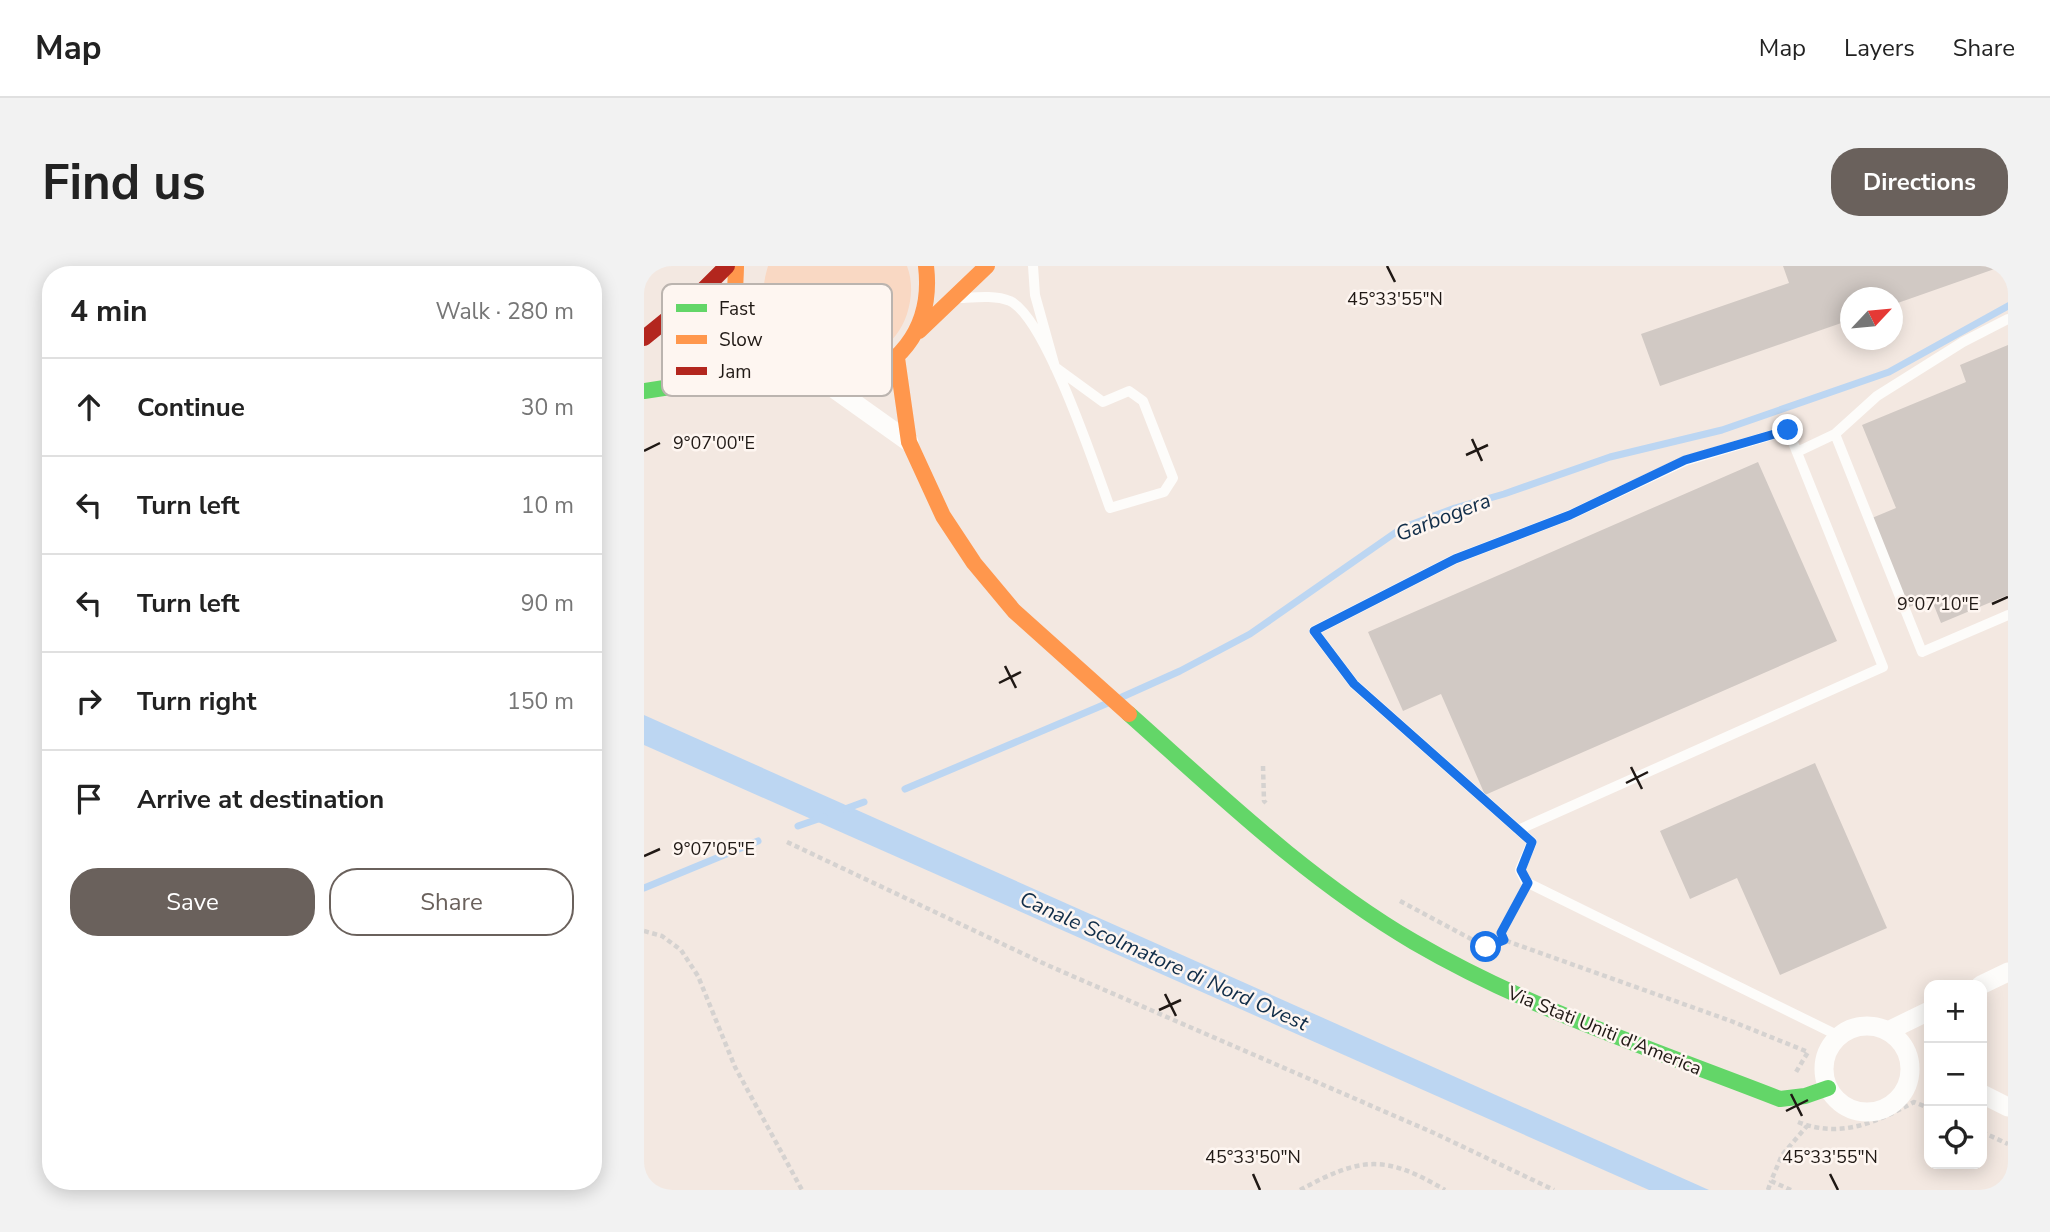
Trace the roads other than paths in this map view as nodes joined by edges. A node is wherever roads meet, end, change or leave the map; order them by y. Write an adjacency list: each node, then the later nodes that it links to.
1 (727, 266): 6 (street)
2 (736, 266): 7 (street)
3 (926, 266): 11 (street)
4 (987, 266): 8 (street)
5 (1033, 266): 15 (lane)
6 (709, 284)
7 (733, 284)
8 (955, 298): 11 (street); 15 (lane)
9 (2008, 319): 19 (lane)
10 (662, 323): 12 (street)
11 (917, 333): 13 (street)
12 (644, 338)
13 (897, 358): 14 (street); 20 (street)
14 (892, 362)
15 (1055, 368): 15 (lane)
16 (662, 388): 17 (street)
17 (644, 391)
18 (846, 396): 20 (street)
19 (1835, 434): 21 (lane); 22 (lane)
20 (909, 442): 30 (street, Via Stati Uniti d'America)
21 (1797, 452): 23 (lane); 23 (lane)
22 (2008, 615)
23 (1518, 830): 28 (lane)
24 (2008, 972): 25 (street)
25 (1987, 982)
26 (1924, 1013): 27 (street)
27 (1888, 1031): 28 (street); 29 (street)
28 (1839, 1036): 30 (street)
29 (1919, 1079): 30 (street)
30 (1828, 1088)
31 (1987, 1096): 32 (street)
32 (2008, 1107)

